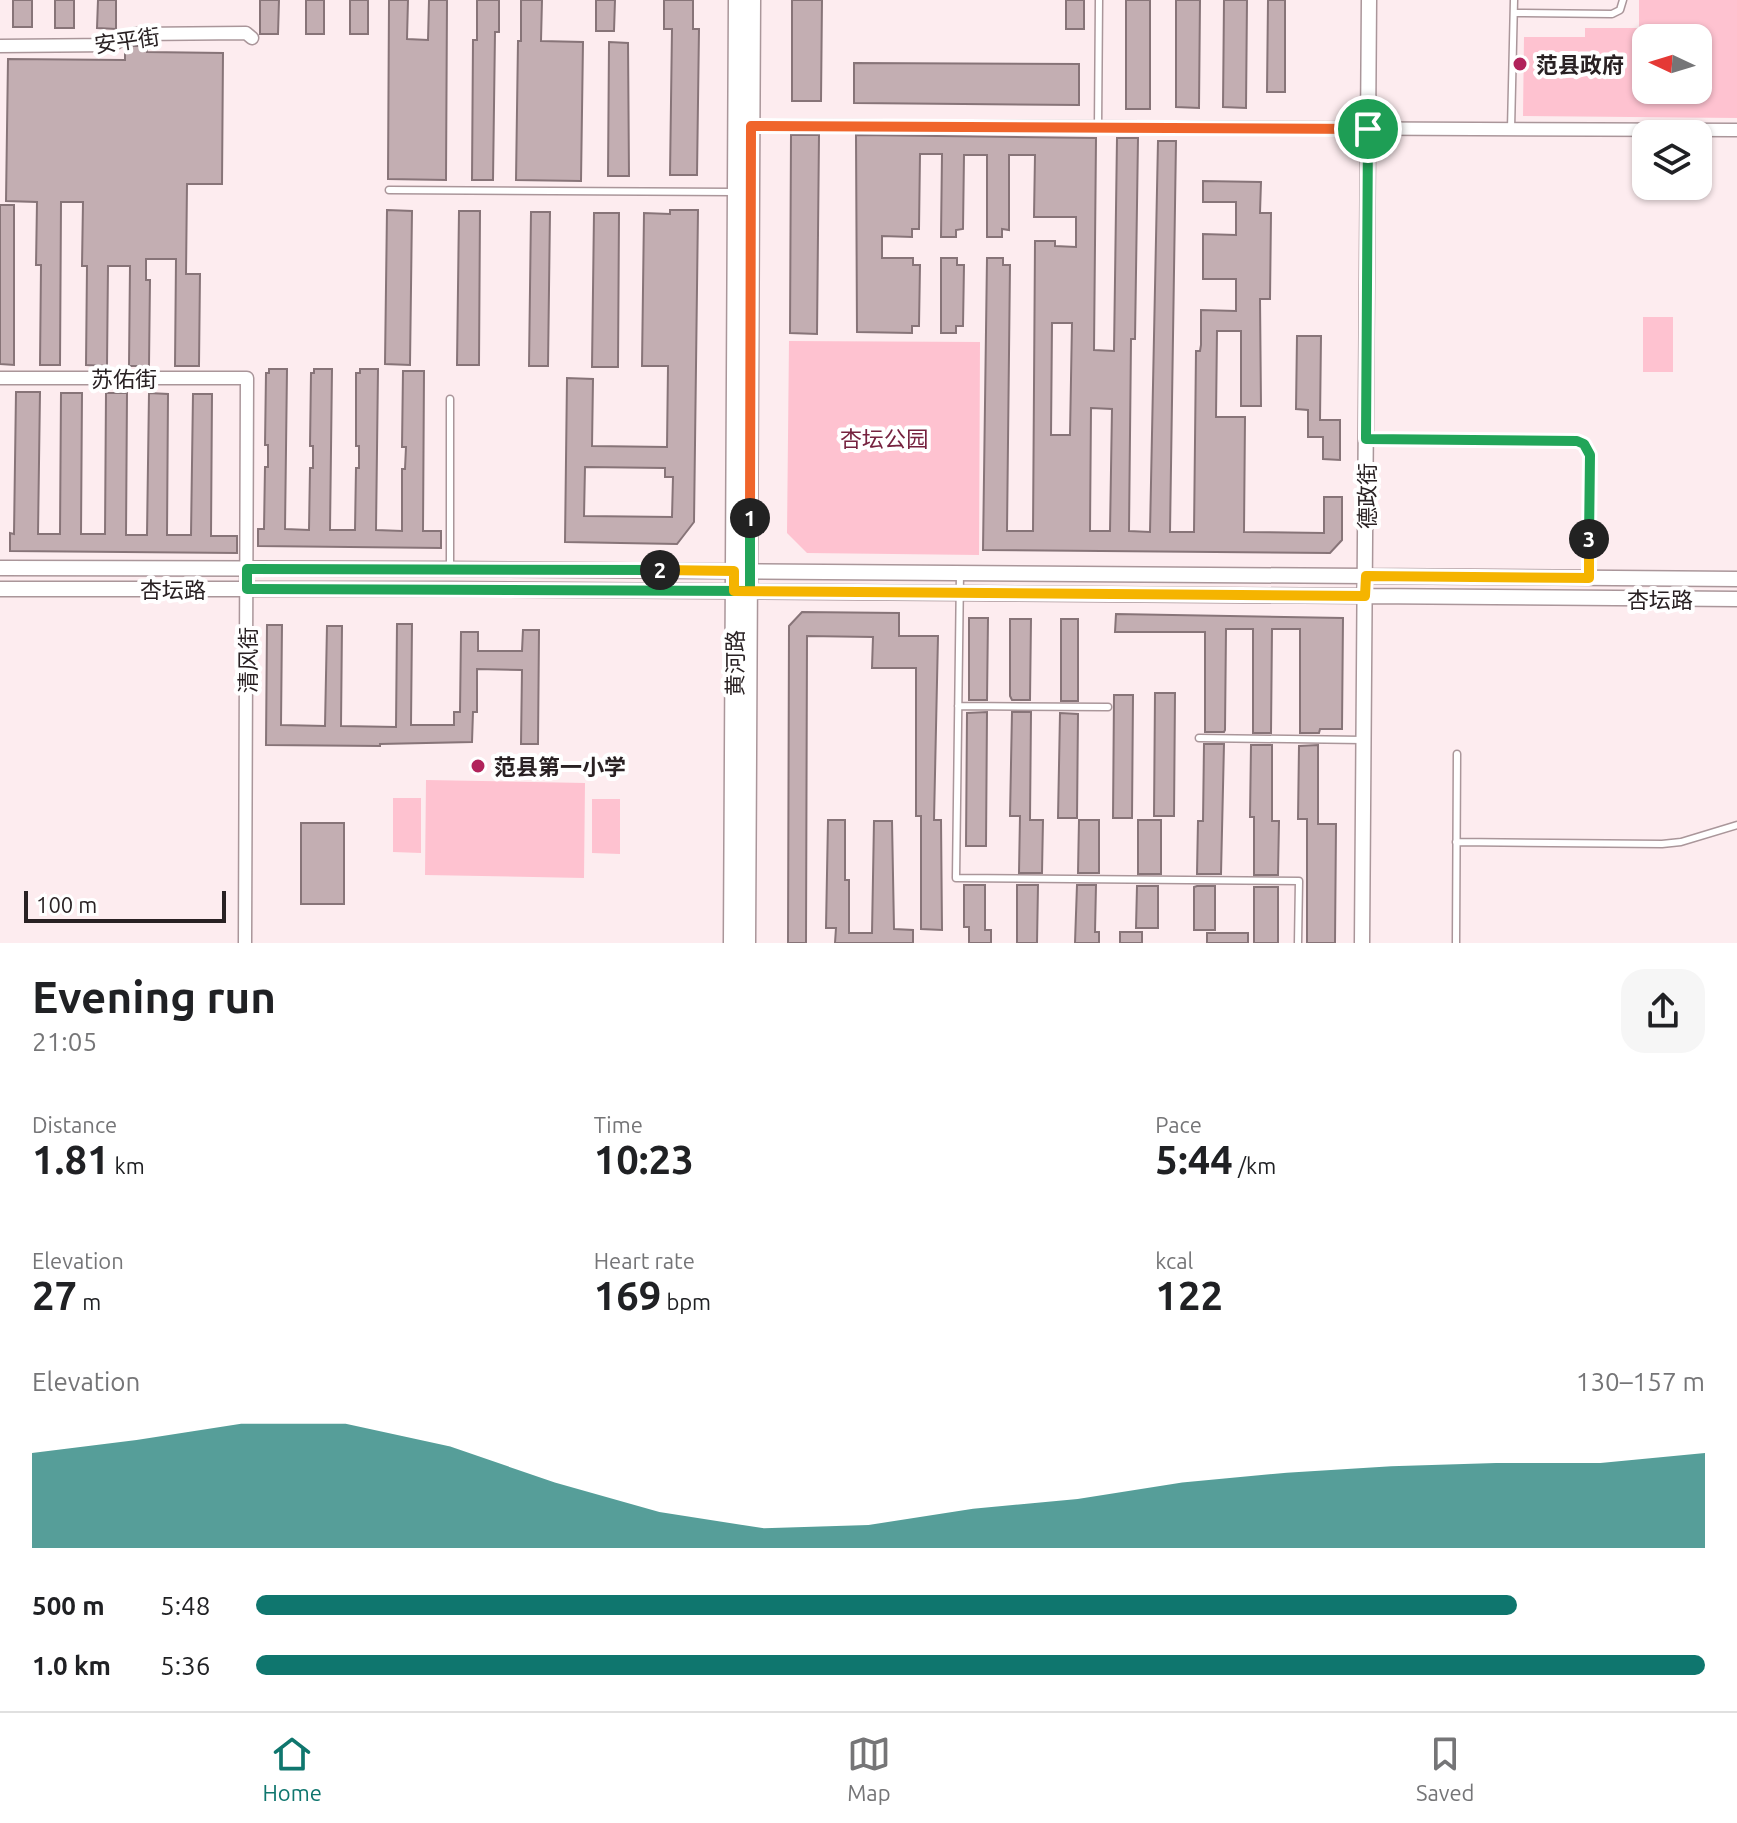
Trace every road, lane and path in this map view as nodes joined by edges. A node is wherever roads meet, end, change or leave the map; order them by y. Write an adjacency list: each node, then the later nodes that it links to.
1 (737, 0): 16 (main road, 黄河路)
2 (752, 0): 10 (main road, 黄河路)
3 (1099, 0): 11 (lane)
4 (1369, 0): 12 (street, 德政街)
5 (1514, 0): 7 (lane)
6 (1623, 0): 7 (lane)
7 (1514, 13): 13 (lane)
8 (252, 38): 9 (street, 安平街)
9 (0, 46)
10 (751, 126): 11 (street); 24 (main road, 黄河路)
11 (1098, 128): 12 (street)
12 (1368, 129): 13 (street); 20 (street, 德政街)
13 (1511, 129): 14 (street)
14 (1737, 130)
15 (389, 190): 16 (lane)
16 (736, 192): 24 (main road, 黄河路)
17 (0, 378): 18 (street, 苏佑街)
18 (247, 378): 22 (street, 清风街)
19 (450, 399): 23 (lane)
20 (1366, 439): 26 (street, 德政街); 27 (lane)
21 (0, 568): 22 (street, 杏坛路)
22 (247, 569): 23 (street, 杏坛路); 30 (street, 清风街)
23 (450, 569): 24 (street, 杏坛路)
24 (742, 571): 25 (street, 杏坛路); 31 (main road, 黄河路)
25 (960, 573): 26 (street, 杏坛路); 32 (lane)
26 (1366, 576): 27 (street, 杏坛路); 33 (street, 德政街)
27 (1589, 578): 28 (street, 杏坛路)
28 (1737, 579)
29 (0, 589): 30 (street, 杏坛路)
30 (247, 589): 31 (street, 杏坛路); 42 (street, 清风街)
31 (742, 591): 32 (street, 杏坛路); 43 (main road, 黄河路); 44 (main road, 黄河路)
32 (959, 593): 33 (street, 杏坛路); 35 (lane)
33 (1365, 596): 34 (street, 杏坛路); 38 (street, 德政街)
34 (1737, 599)
35 (958, 706): 36 (lane); 45 (lane)
36 (1108, 707)
37 (1199, 738): 38 (lane)
38 (1364, 740): 46 (street, 德政街)
39 (1457, 754): 41 (lane)
40 (1737, 825): 41 (lane)
41 (1456, 842): 47 (lane)
42 (245, 943)
43 (732, 943)
44 (747, 943)
45 (1298, 943)
46 (1362, 943)
47 (1456, 943)

